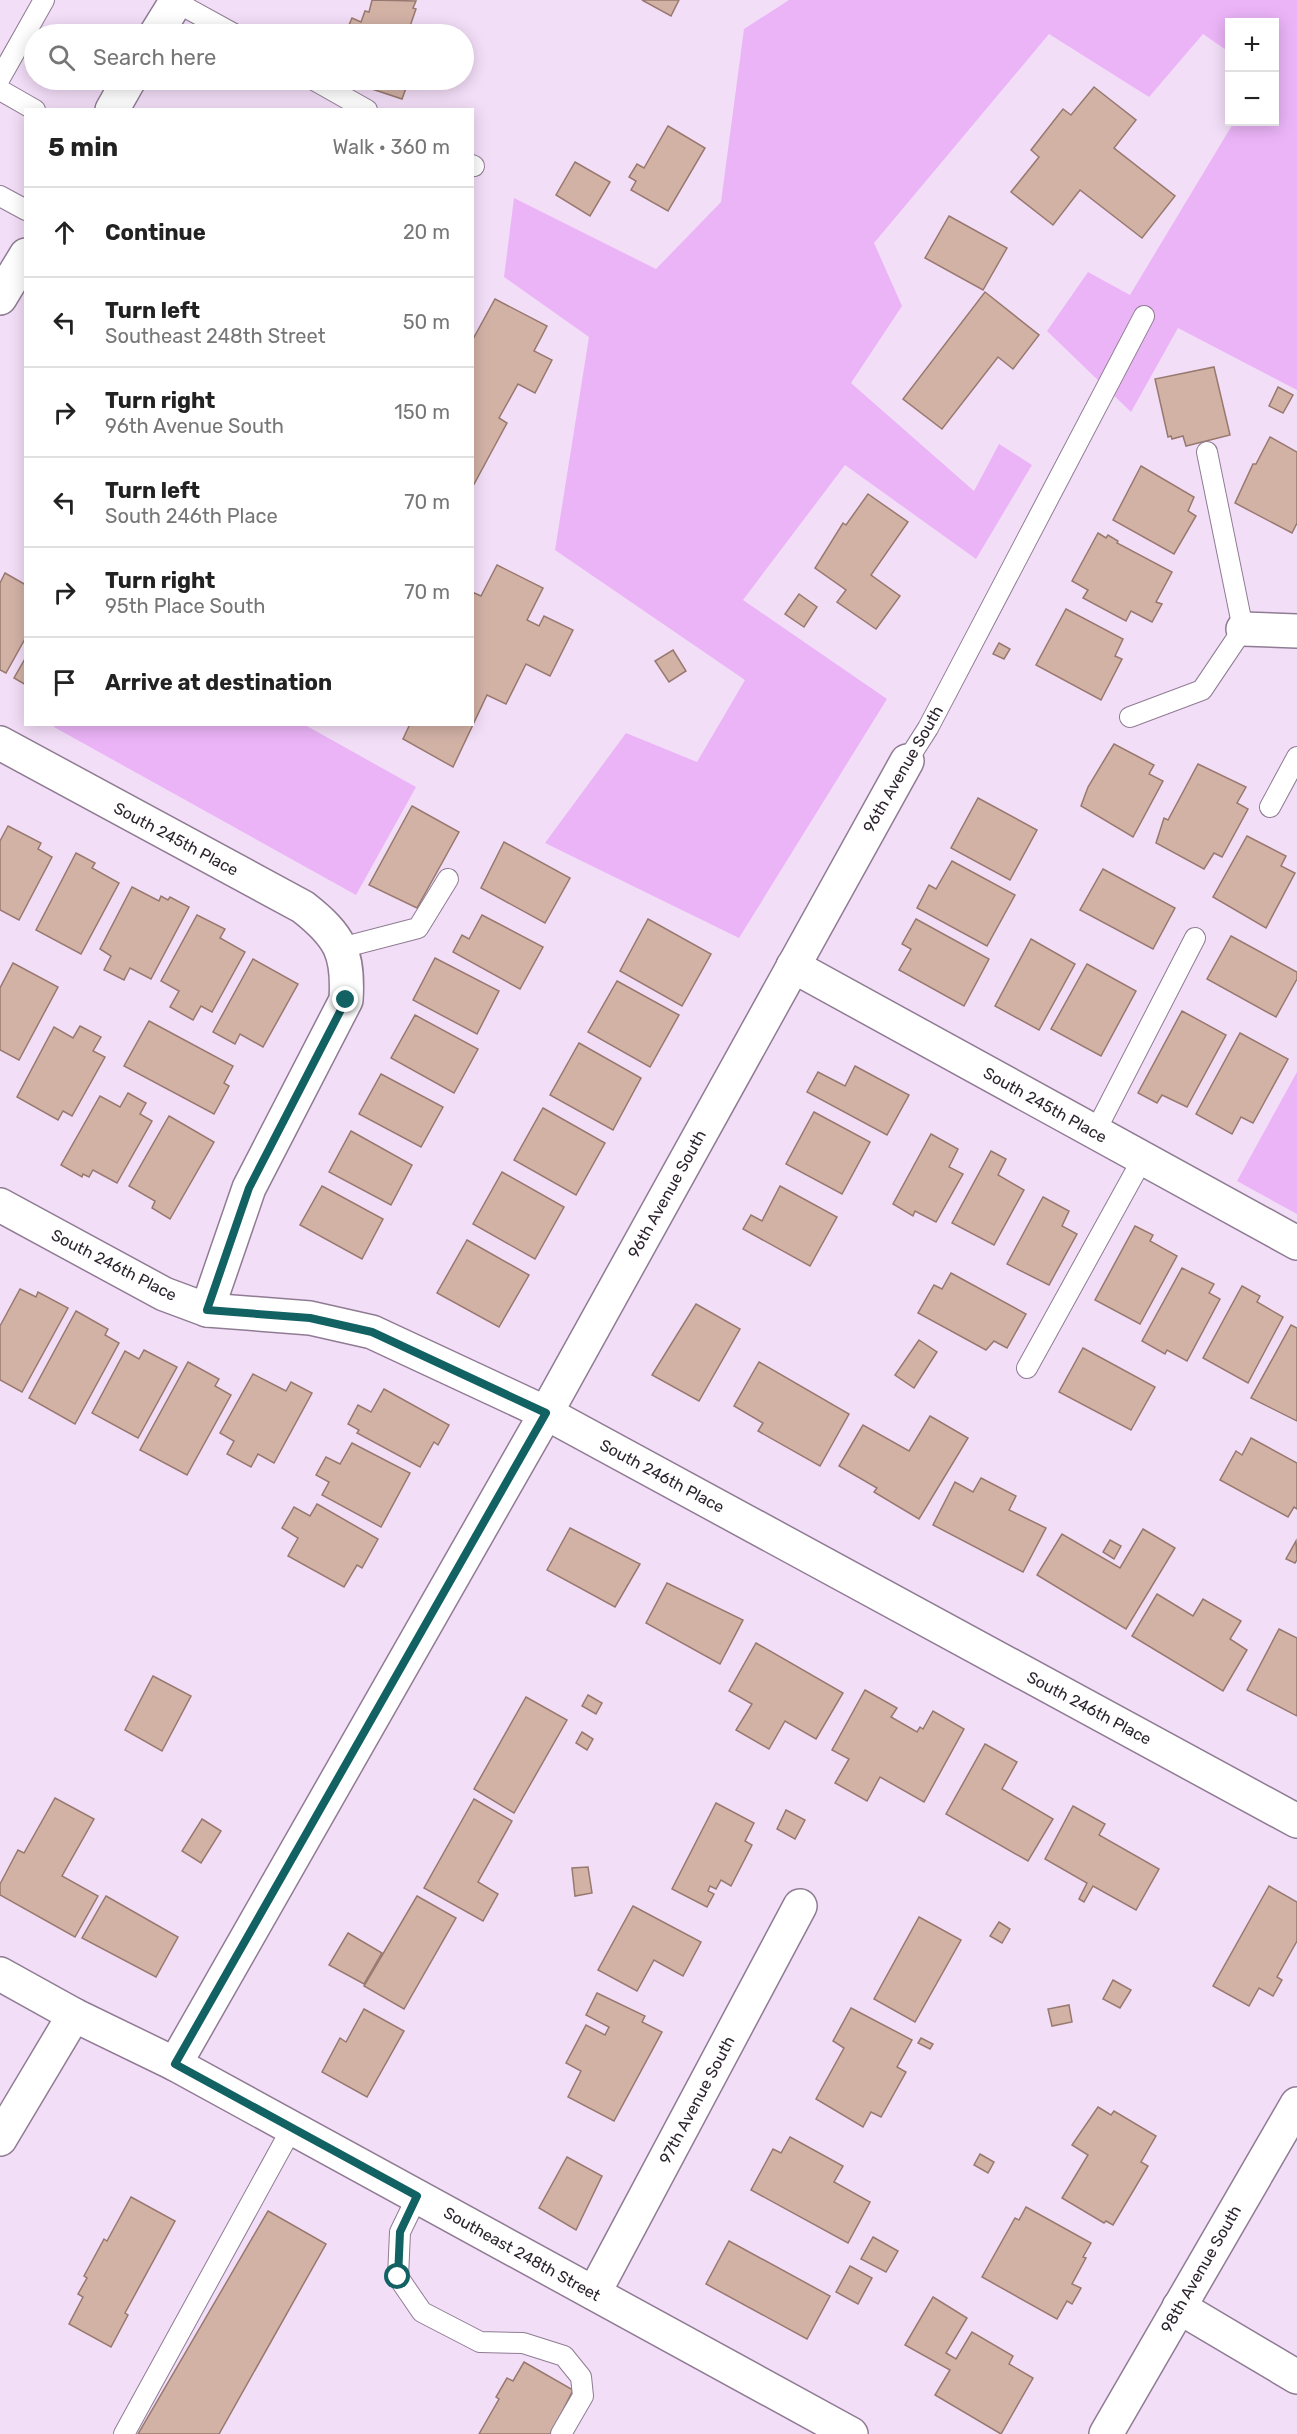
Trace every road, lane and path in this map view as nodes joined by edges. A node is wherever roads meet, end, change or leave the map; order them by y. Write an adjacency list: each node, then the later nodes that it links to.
1 (44, 0): 3 (lane)
2 (176, 1): 4 (street); 5 (lane)
3 (30, 24)
4 (162, 24)
5 (216, 24)
6 (24, 35): 7 (lane)
7 (0, 78)
8 (0, 90): 11 (lane)
9 (123, 90): 12 (street)
10 (332, 90): 13 (lane)
11 (32, 108)
12 (113, 108)
13 (363, 108)
14 (0, 196): 15 (lane)
15 (24, 209)
16 (24, 258): 17 (street)
17 (0, 298)
18 (1144, 316): 25 (lane, 96th Avenue South)
19 (1207, 452): 20 (lane)
20 (1243, 629): 21 (street); 22 (lane)
21 (1297, 631)
22 (1130, 717)
23 (0, 743): 29 (street, South 245th Place)
24 (1297, 757): 26 (lane)
25 (907, 761): 30 (street, 96th Avenue South)
26 (1270, 807)
27 (448, 879): 29 (lane)
28 (1195, 938): 31 (lane)
29 (341, 948): 35 (street)
30 (793, 966): 31 (street, South 245th Place); 37 (street, 96th Avenue South)
31 (1095, 1132): 32 (street, South 245th Place)
32 (1143, 1158): 34 (street, South 245th Place); 36 (lane)
33 (0, 1205): 35 (street, South 246th Place)
34 (1297, 1244)
35 (207, 1310): 37 (street, South 246th Place)
36 (1027, 1368)
37 (546, 1413): 38 (street, South 246th Place); 42 (street, 96th Avenue South)
38 (1297, 1821)
39 (800, 1906): 47 (street, 97th Avenue South)
40 (0, 1974): 41 (street, Southeast 248th Street)
41 (74, 2015): 42 (street, Southeast 248th Street); 45 (street)
42 (175, 2064): 44 (street, Southeast 248th Street)
43 (1297, 2104): 48 (street, 98th Avenue South)
44 (292, 2128): 46 (street, Southeast 248th Street); 50 (lane)
45 (0, 2139)
46 (417, 2196): 47 (street, Southeast 248th Street); 51 (lane)
47 (594, 2293): 52 (street, Southeast 248th Street)
48 (1179, 2307): 49 (street); 53 (street, 98th Avenue South)
49 (1297, 2377)
50 (124, 2434)
51 (561, 2434)
52 (851, 2434)
53 (1106, 2434)

